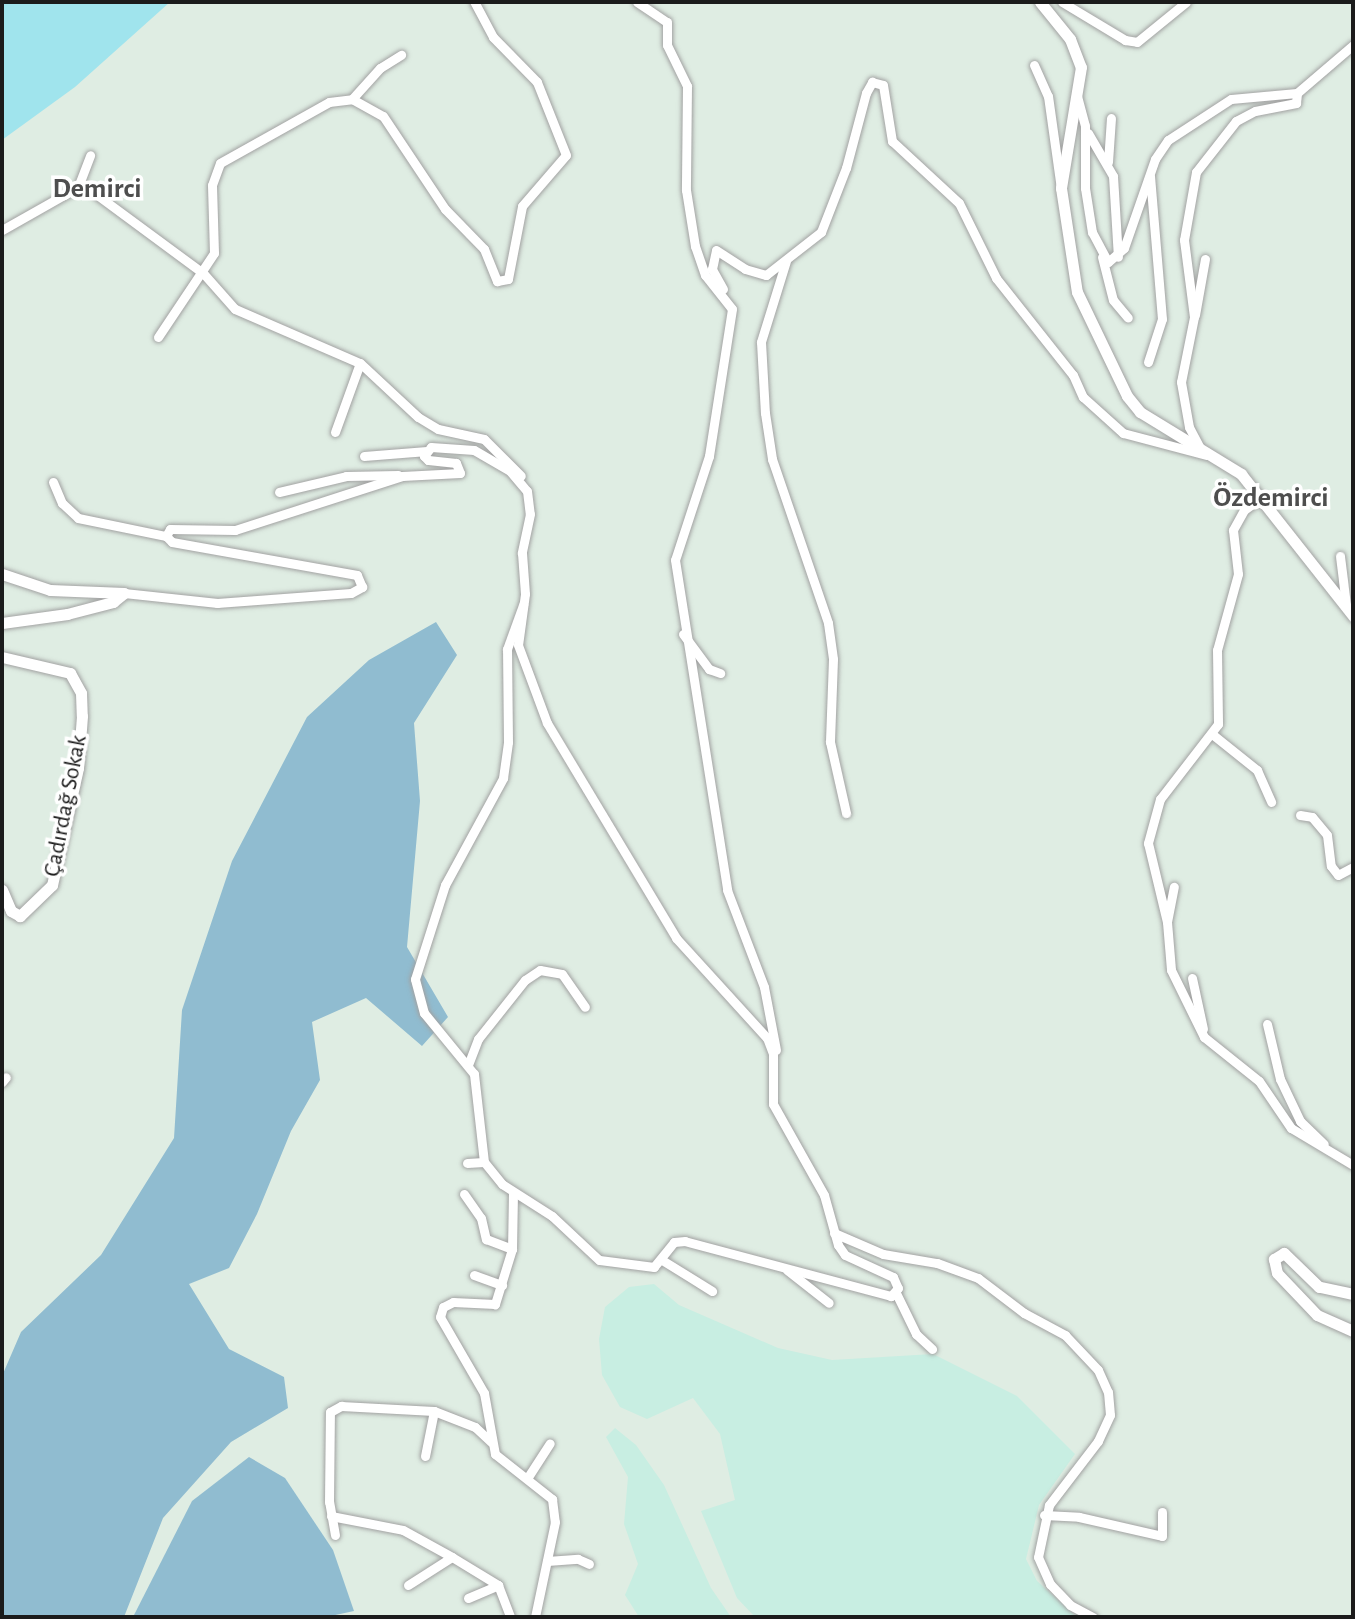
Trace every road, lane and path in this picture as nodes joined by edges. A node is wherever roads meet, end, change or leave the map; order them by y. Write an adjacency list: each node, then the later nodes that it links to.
1 (474, 2): 11 (street)
2 (637, 2): 25 (street)
3 (1040, 2): 10 (street)
4 (1062, 2): 5 (street)
5 (1186, 2)
6 (1353, 45): 9 (street)
7 (401, 55): 11 (street)
8 (1034, 65): 18 (street)
9 (1297, 93): 16 (street); 26 (street)
10 (1077, 96): 13 (street); 18 (street)
11 (352, 99): 24 (street)
12 (1111, 118): 15 (street)
13 (1085, 126): 15 (street); 20 (street)
14 (90, 155): 17 (street)
15 (1108, 166): 21 (street)
16 (1149, 174): 21 (street); 29 (street)
17 (78, 187): 19 (street); 24 (street)
18 (1061, 188): 33 (street)
19 (2, 230)
20 (1101, 254): 21 (street); 27 (street)
21 (1118, 257)
22 (1205, 259): 26 (street)
23 (786, 261): 25 (street); 33 (street); 52 (street)
24 (203, 273): 28 (street); 30 (street)
25 (728, 299): 47 (street)
26 (1194, 317): 33 (street)
27 (1128, 318)
28 (158, 337)
29 (1148, 362)
30 (360, 363): 31 (street); 37 (street)
31 (335, 432)
32 (427, 451): 34 (street); 35 (street); 37 (street)
33 (1206, 455): 39 (street)
34 (364, 456)
35 (402, 476): 38 (street); 40 (street)
36 (53, 482): 40 (street)
37 (527, 491): 44 (street)
38 (279, 492)
39 (1262, 497): 45 (street); 50 (street)
40 (166, 536): 43 (street)
41 (1340, 556): 45 (street)
42 (2, 574): 43 (street)
43 (124, 593): 46 (street)
44 (523, 605): 62 (street); 63 (street)
45 (1350, 610)
46 (2, 623)
47 (683, 634): 49 (street); 62 (street)
48 (2, 657): 56 (street, Çadırdağ Sokak)
49 (720, 673)
50 (1212, 734): 51 (street); 57 (street)
51 (1271, 802)
52 (846, 813)
53 (1300, 815): 54 (street)
54 (1353, 867)
55 (1174, 887): 57 (street)
56 (2, 890)
57 (1167, 922): 61 (street)
58 (1192, 978): 61 (street)
59 (585, 1007): 63 (street)
60 (1267, 1024): 64 (street)
61 (1204, 1037): 64 (street)
62 (773, 1060): 70 (street)
63 (468, 1065): 65 (street)
64 (1342, 1159): 67 (street)
65 (484, 1162): 66 (street); 68 (street)
66 (467, 1163)
67 (1353, 1165)
68 (513, 1193): 71 (street); 72 (street)
69 (464, 1194): 71 (street)
70 (834, 1233): 77 (street); 88 (street)
71 (512, 1249): 75 (street)
72 (662, 1260): 73 (street); 76 (street)
73 (774, 1262): 77 (street); 79 (street)
74 (474, 1275): 75 (street)
75 (502, 1285): 83 (street)
76 (712, 1291)
77 (896, 1293): 81 (street)
78 (1353, 1294): 80 (street)
79 (829, 1303)
80 (1353, 1331)
81 (932, 1349)
82 (434, 1411): 83 (street); 85 (street); 89 (street)
83 (491, 1442): 86 (street)
84 (550, 1443): 86 (street)
85 (425, 1456)
86 (528, 1477): 92 (street)
87 (1162, 1512): 88 (street)
88 (1044, 1515): 99 (street)
89 (331, 1516): 90 (street); 91 (street)
90 (335, 1535)
91 (452, 1557): 94 (street); 95 (street)
92 (547, 1561): 93 (street); 98 (street)
93 (589, 1564)
94 (408, 1585)
95 (498, 1585): 96 (street); 97 (street)
96 (468, 1598)
97 (510, 1617)
98 (535, 1617)
99 (1093, 1617)

